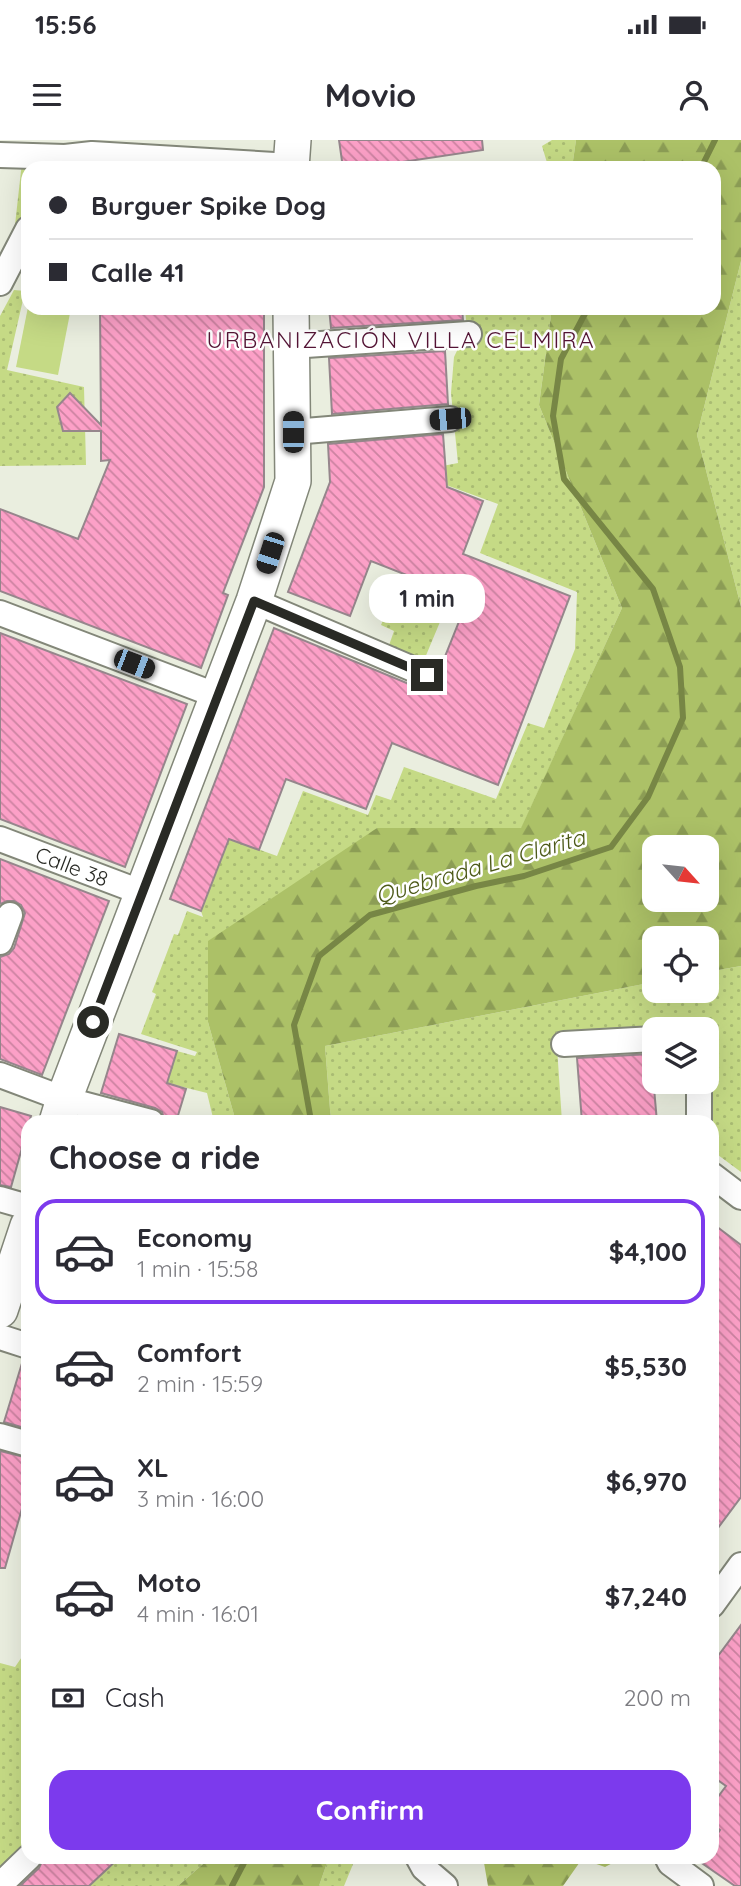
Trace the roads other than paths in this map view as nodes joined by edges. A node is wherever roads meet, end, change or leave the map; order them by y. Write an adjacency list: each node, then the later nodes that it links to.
1 (0, 155): 2 (street)
2 (64, 155): 3 (street)
3 (292, 158)
4 (21, 242): 5 (street)
5 (0, 283)
6 (290, 315): 8 (street)
7 (469, 334): 8 (street)
8 (291, 346): 10 (street)
9 (450, 419): 10 (street)
10 (293, 432): 11 (street)
11 (254, 601): 13 (street); 14 (street)
12 (0, 613): 14 (street)
13 (427, 675)
14 (218, 696): 16 (street)
15 (0, 839): 16 (street, Calle 38)
16 (143, 893): 23 (street)
17 (10, 915): 18 (street)
18 (0, 942)
19 (642, 1040): 20 (street)
20 (564, 1044)
21 (0, 1075): 23 (street)
22 (699, 1094): 25 (street)
23 (60, 1110): 24 (street)
24 (98, 1115)
25 (699, 1115)
26 (719, 1180): 27 (street)
27 (741, 1197)
28 (0, 1199): 29 (street)
29 (21, 1205)
30 (21, 1256): 31 (street)
31 (1, 1304)
32 (0, 1337): 33 (street)
33 (21, 1344)
34 (0, 1436): 35 (street)
35 (21, 1442)
36 (741, 1565): 37 (street)
37 (719, 1595)
38 (22, 1864): 41 (street)
39 (422, 1864): 42 (street)
40 (671, 1864): 43 (street)
41 (0, 1885)
42 (445, 1886)
43 (701, 1886)

